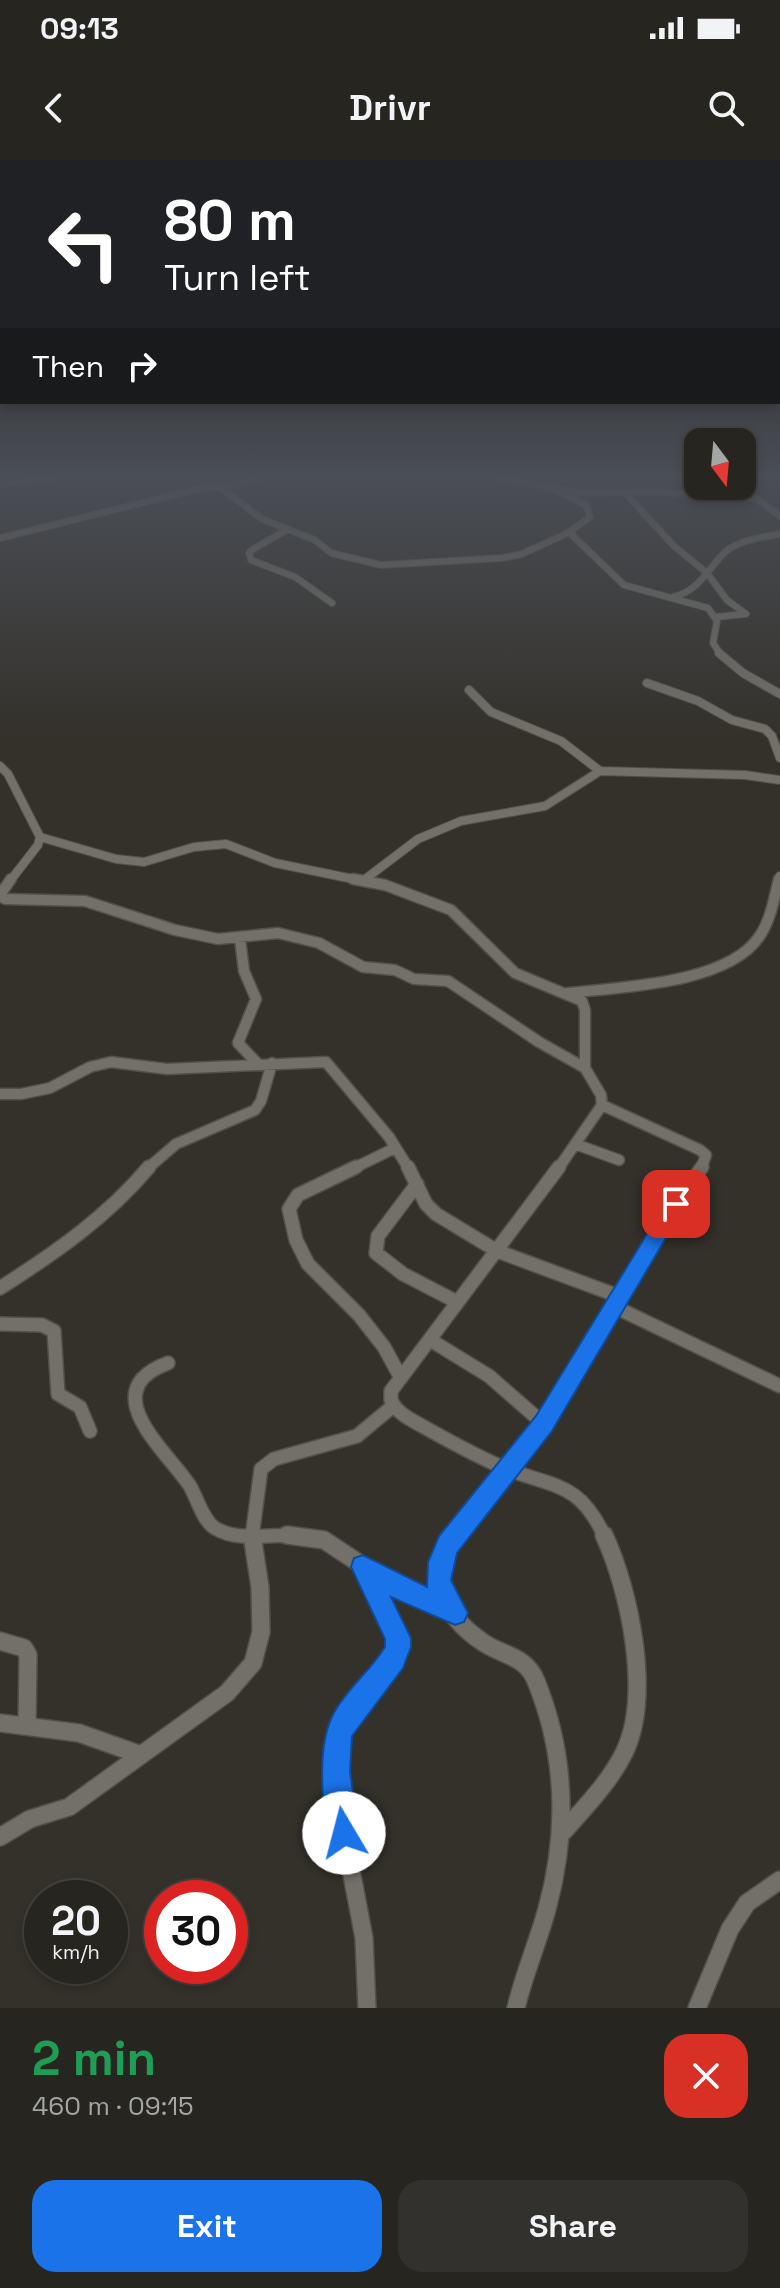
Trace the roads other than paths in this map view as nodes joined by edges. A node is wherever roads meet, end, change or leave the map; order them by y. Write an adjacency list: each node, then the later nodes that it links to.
1 (262, 564): 7 (street)
2 (601, 564): 6 (street)
3 (696, 564): 5 (street)
4 (718, 564): 5 (street)
5 (707, 573): 6 (street); 8 (street)
6 (671, 598): 8 (street)
7 (332, 603)
8 (716, 617): 11 (street)
9 (647, 683): 12 (street)
10 (469, 690): 14 (street)
11 (780, 694)
12 (780, 758)
13 (0, 766): 16 (street)
14 (600, 771): 15 (street); 18 (street)
15 (780, 780)
16 (40, 837): 18 (street); 19 (street)
17 (780, 876): 20 (street)
18 (364, 880): 20 (street)
19 (240, 939): 22 (street); 23 (street)
20 (567, 994): 23 (street)
21 (272, 1063): 22 (street); 27 (street); 31 (street)
22 (258, 1064): 24 (street)
23 (585, 1068): 25 (street)
24 (0, 1094)
25 (602, 1105): 26 (street); 33 (street)
26 (575, 1144): 28 (street); 30 (street)
27 (395, 1148): 29 (street); 37 (street)
28 (619, 1160)
29 (417, 1184): 30 (street); 32 (street)
30 (497, 1251): 32 (street); 33 (street)
31 (0, 1288)
32 (457, 1302): 35 (street)
33 (618, 1302): 38 (street); 40 (street)
34 (0, 1324): 41 (street)
35 (432, 1341): 37 (street); 40 (street)
36 (168, 1363): 43 (street)
37 (401, 1378): 39 (street)
38 (780, 1386)
39 (393, 1406): 42 (street); 43 (street)
40 (544, 1424): 42 (street)
41 (90, 1431)
42 (509, 1470): 45 (street); 50 (street)
43 (252, 1536): 44 (street); 49 (street)
44 (363, 1567): 45 (street); 53 (street)
45 (455, 1613): 50 (street)
46 (0, 1641): 48 (street)
47 (0, 1723): 48 (street)
48 (27, 1726): 49 (street)
49 (141, 1755): 51 (street)
50 (563, 1833): 54 (street)
51 (0, 1837)
52 (780, 1880): 55 (street)
53 (367, 2008)
54 (516, 2008)
55 (697, 2008)

